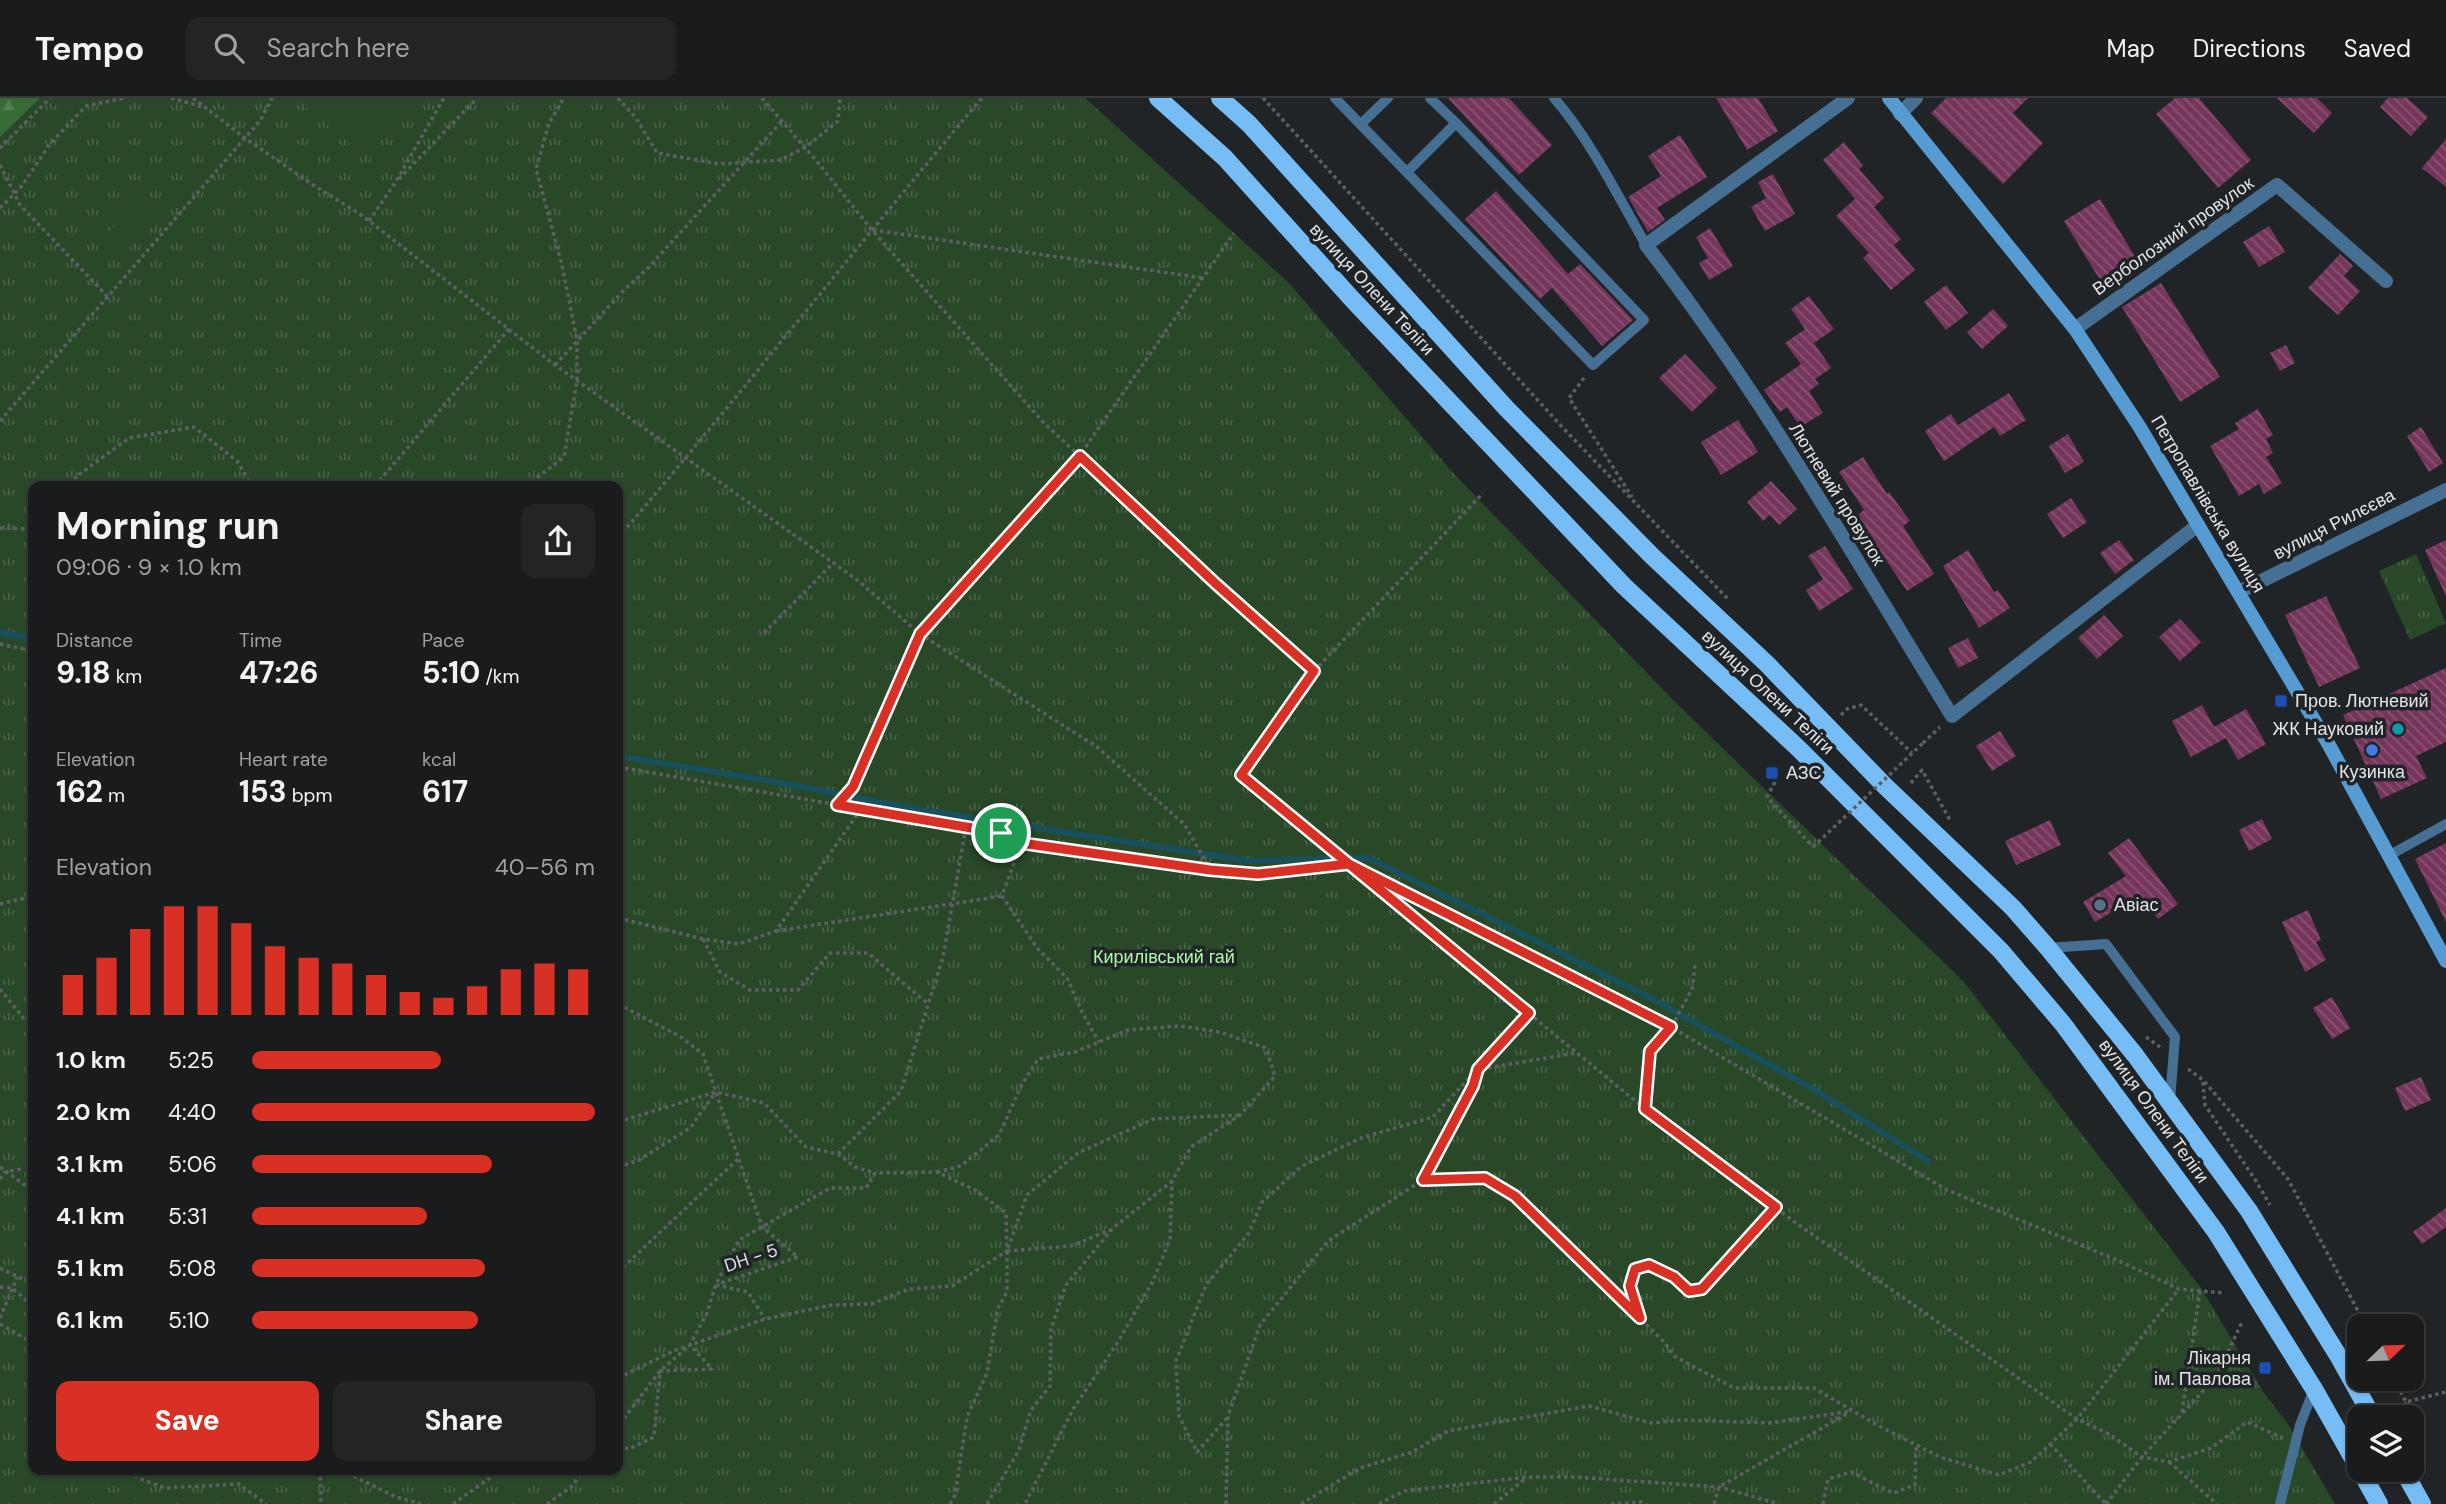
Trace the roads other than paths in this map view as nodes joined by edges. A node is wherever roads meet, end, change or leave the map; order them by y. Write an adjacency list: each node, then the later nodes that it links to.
1 (1158, 98): 25 (main road, вулиця Олени Теліги)
2 (1220, 98): 22 (main road, вулиця Олени Теліги)
3 (1335, 98): 11 (lane)
4 (1388, 98): 11 (lane)
5 (1430, 98): 12 (lane)
6 (1554, 98): 14 (lane)
7 (1848, 98): 14 (street)
8 (1889, 98): 10 (street, Петропавлівська вулиця)
9 (1916, 98): 10 (street)
10 (1900, 114): 16 (street, Петропавлівська вулиця)
11 (1362, 123): 13 (lane)
12 (1456, 123): 13 (lane); 13 (lane)
13 (1408, 171)
14 (1646, 246): 18 (street, Лютневий провулок)
15 (2386, 281): 16 (street, Верболозний провулок)
16 (2075, 329): 18 (street, Петропавлівська вулиця)
17 (2446, 490): 19 (street, вулиця Рилєєва)
18 (2198, 525): 19 (street, Петропавлівська вулиця)
19 (2239, 592): 21 (street, Петропавлівська вулиця)
20 (2446, 824): 21 (lane)
21 (2390, 855): 23 (street, Петропавлівська вулиця)
22 (2048, 947): 24 (main road, вулиця Олени Теліги); 24 (lane)
23 (2446, 961)
24 (2170, 1100): 26 (main road, вулиця Олени Теліги)
25 (2314, 1389): 27 (main road, вулиця Олени Теліги); 30 (lane)
26 (2366, 1405)
27 (2347, 1448)
28 (2366, 1482): 31 (main road, вулиця Олени Теліги)
29 (2410, 1482): 32 (main road)
30 (2280, 1504)
31 (2379, 1504)
32 (2422, 1504)

